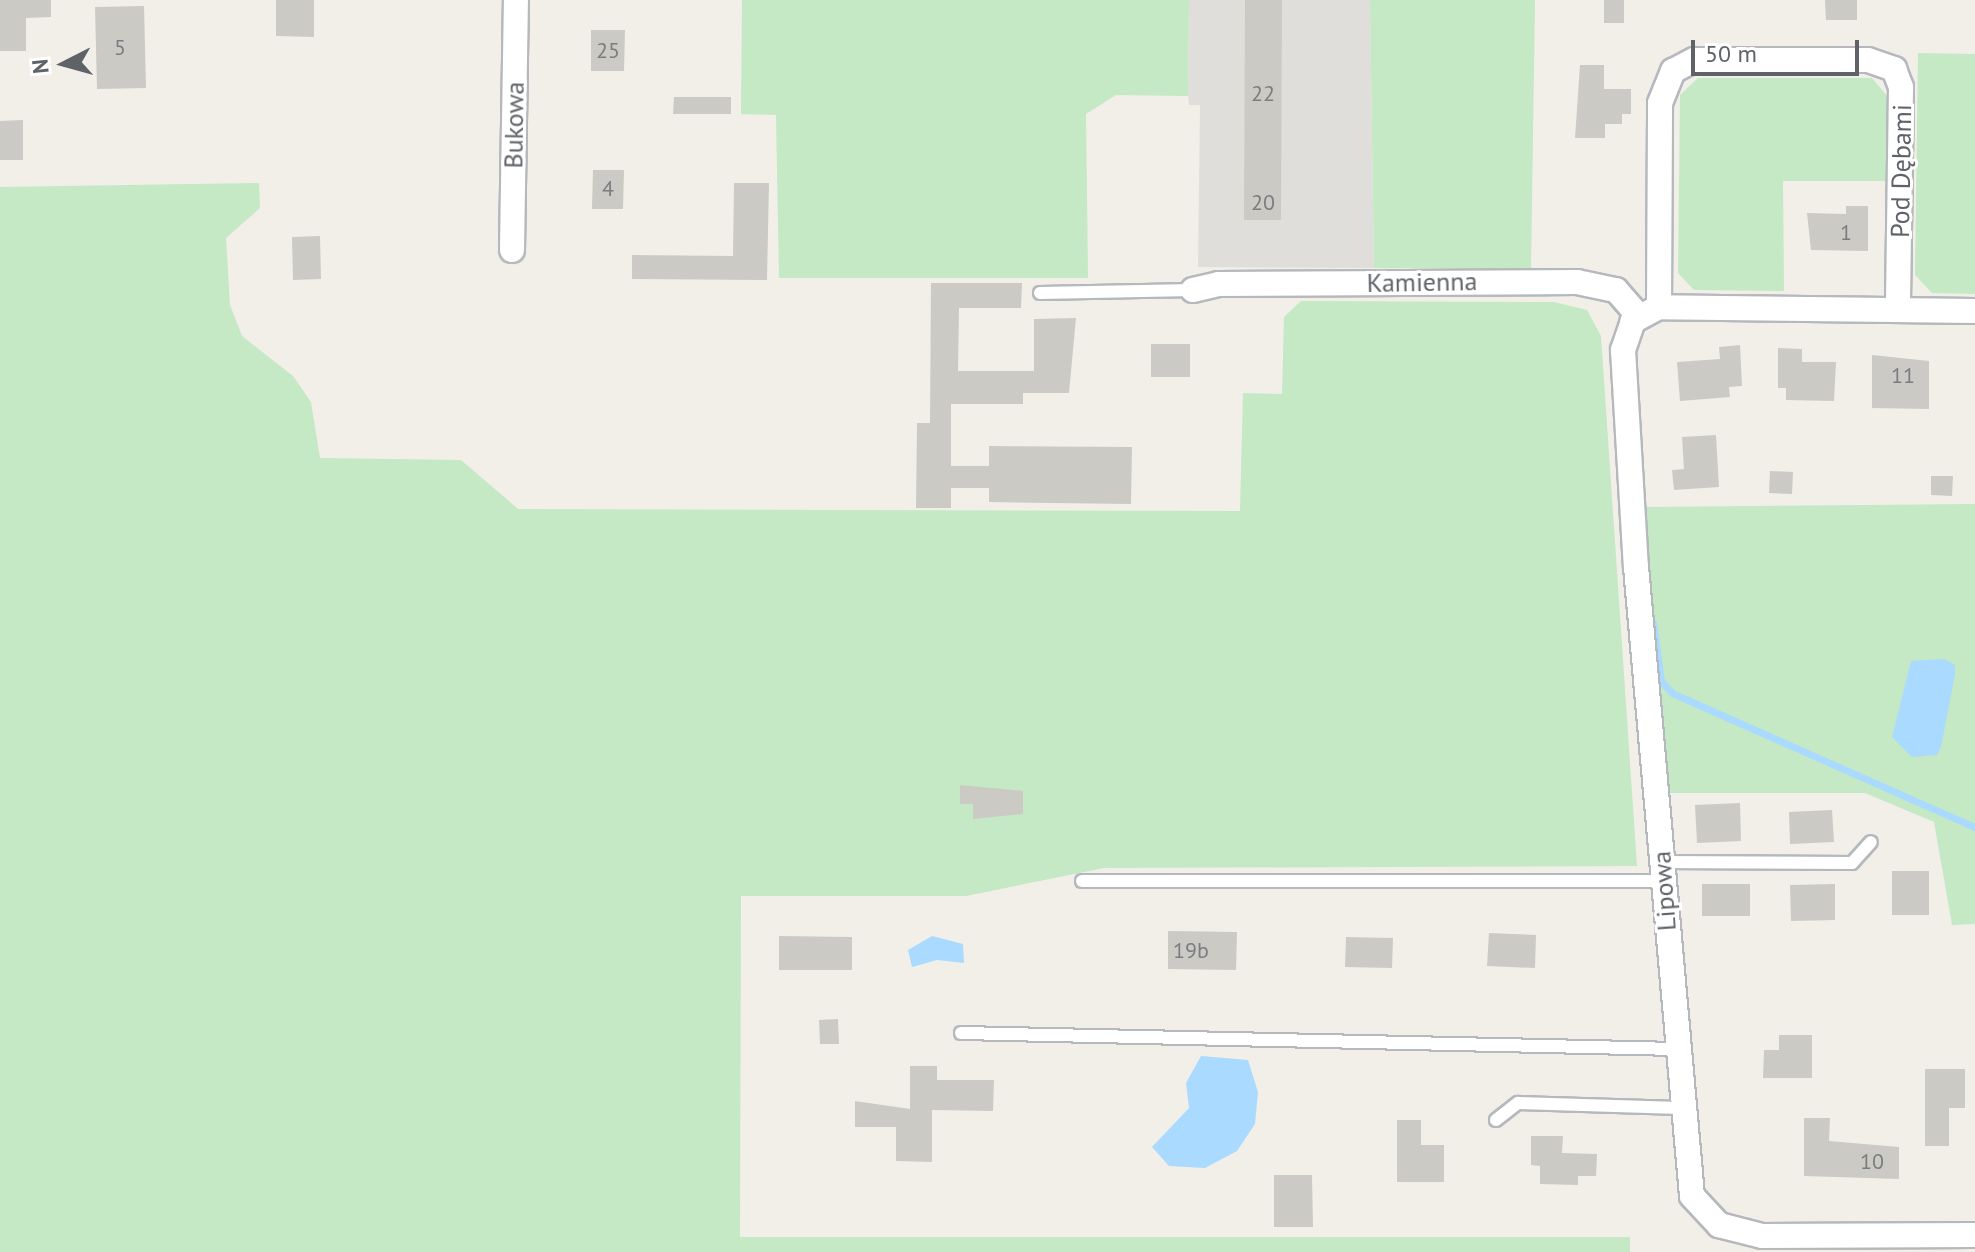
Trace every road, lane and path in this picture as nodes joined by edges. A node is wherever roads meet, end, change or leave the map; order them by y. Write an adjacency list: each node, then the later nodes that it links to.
1 (516, 0): 2 (street, Bukowa)
2 (512, 250)
3 (1193, 290): 4 (lane); 6 (street, Kamienna)
4 (1040, 293)
5 (1898, 309): 6 (street); 6 (street, Pod Dębami); 7 (street)
6 (1649, 311): 9 (street, Lipowa)
7 (1975, 311)
8 (1871, 842): 9 (lane)
9 (1662, 872): 10 (lane); 12 (street, Lipowa)
10 (1082, 881)
11 (961, 1033): 12 (lane)
12 (1676, 1049): 13 (street, Lipowa)
13 (1680, 1108): 14 (lane); 15 (street, Lipowa)
14 (1496, 1120)
15 (1975, 1235)

